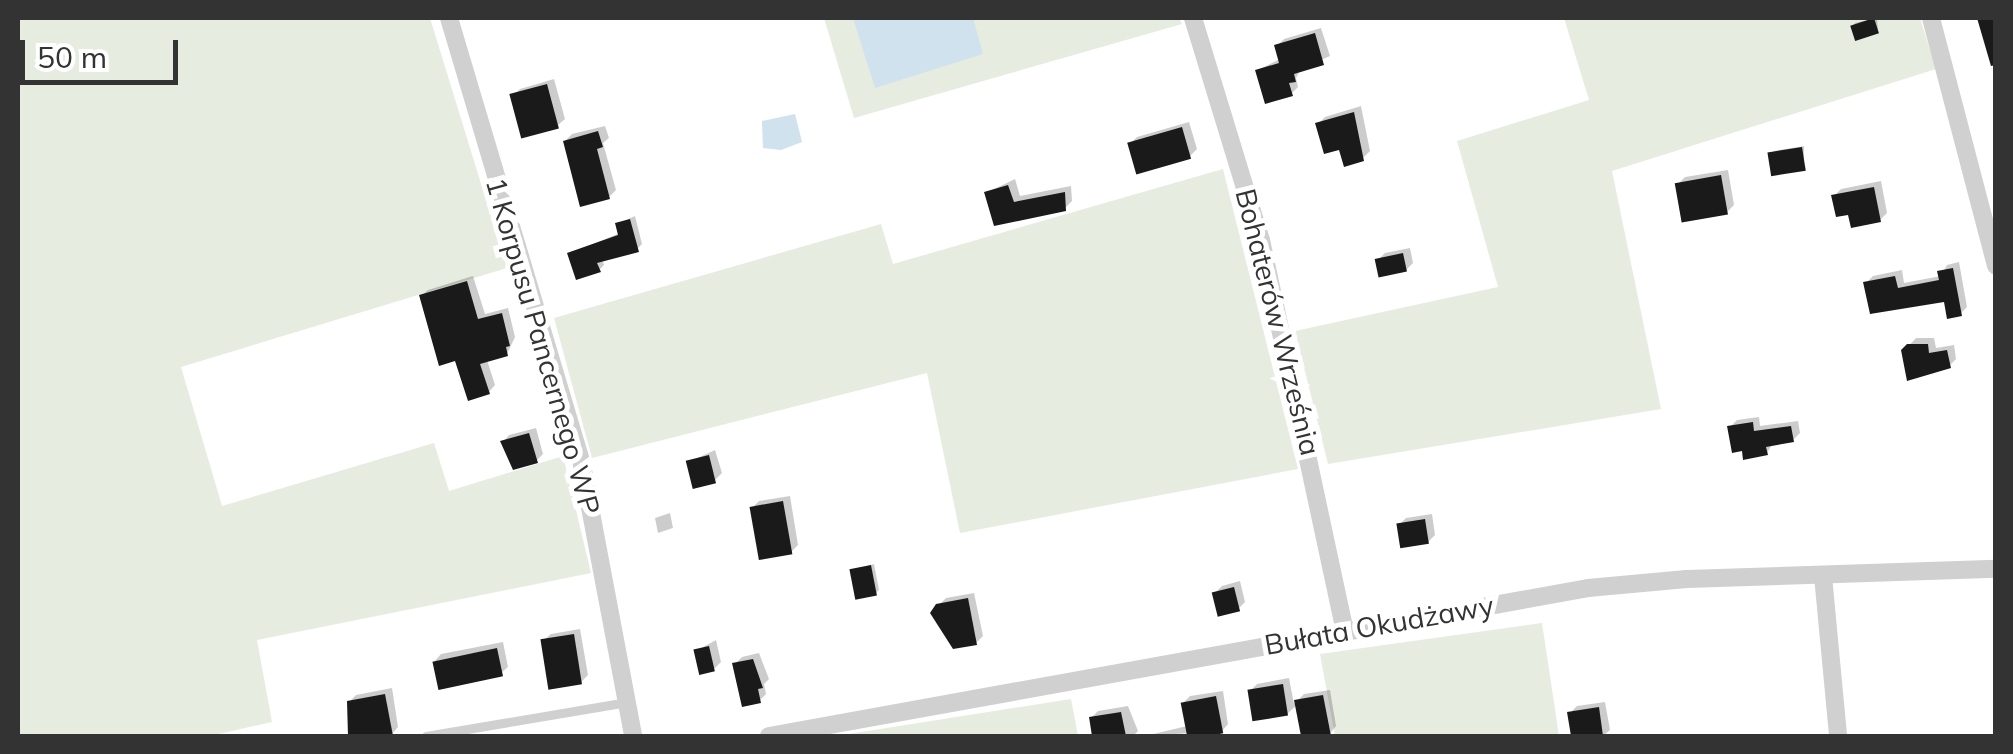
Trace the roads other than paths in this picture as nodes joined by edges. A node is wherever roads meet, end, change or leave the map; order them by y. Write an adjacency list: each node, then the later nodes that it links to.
1 (448, 18): 8 (street, 1 Korpusu Pancernego WP)
2 (1193, 18): 7 (street, Bohaterów Września)
3 (1931, 18): 4 (street)
4 (1995, 264)
5 (1996, 569): 6 (street, Bułata Okudżawy)
6 (1824, 576): 7 (street, Bułata Okudżawy); 12 (street)
7 (1345, 631): 11 (street, Bułata Okudżawy)
8 (627, 702): 9 (lane); 10 (street, 1 Korpusu Pancernego WP)
9 (426, 736)
10 (633, 736)
11 (769, 736)
12 (1838, 736)

